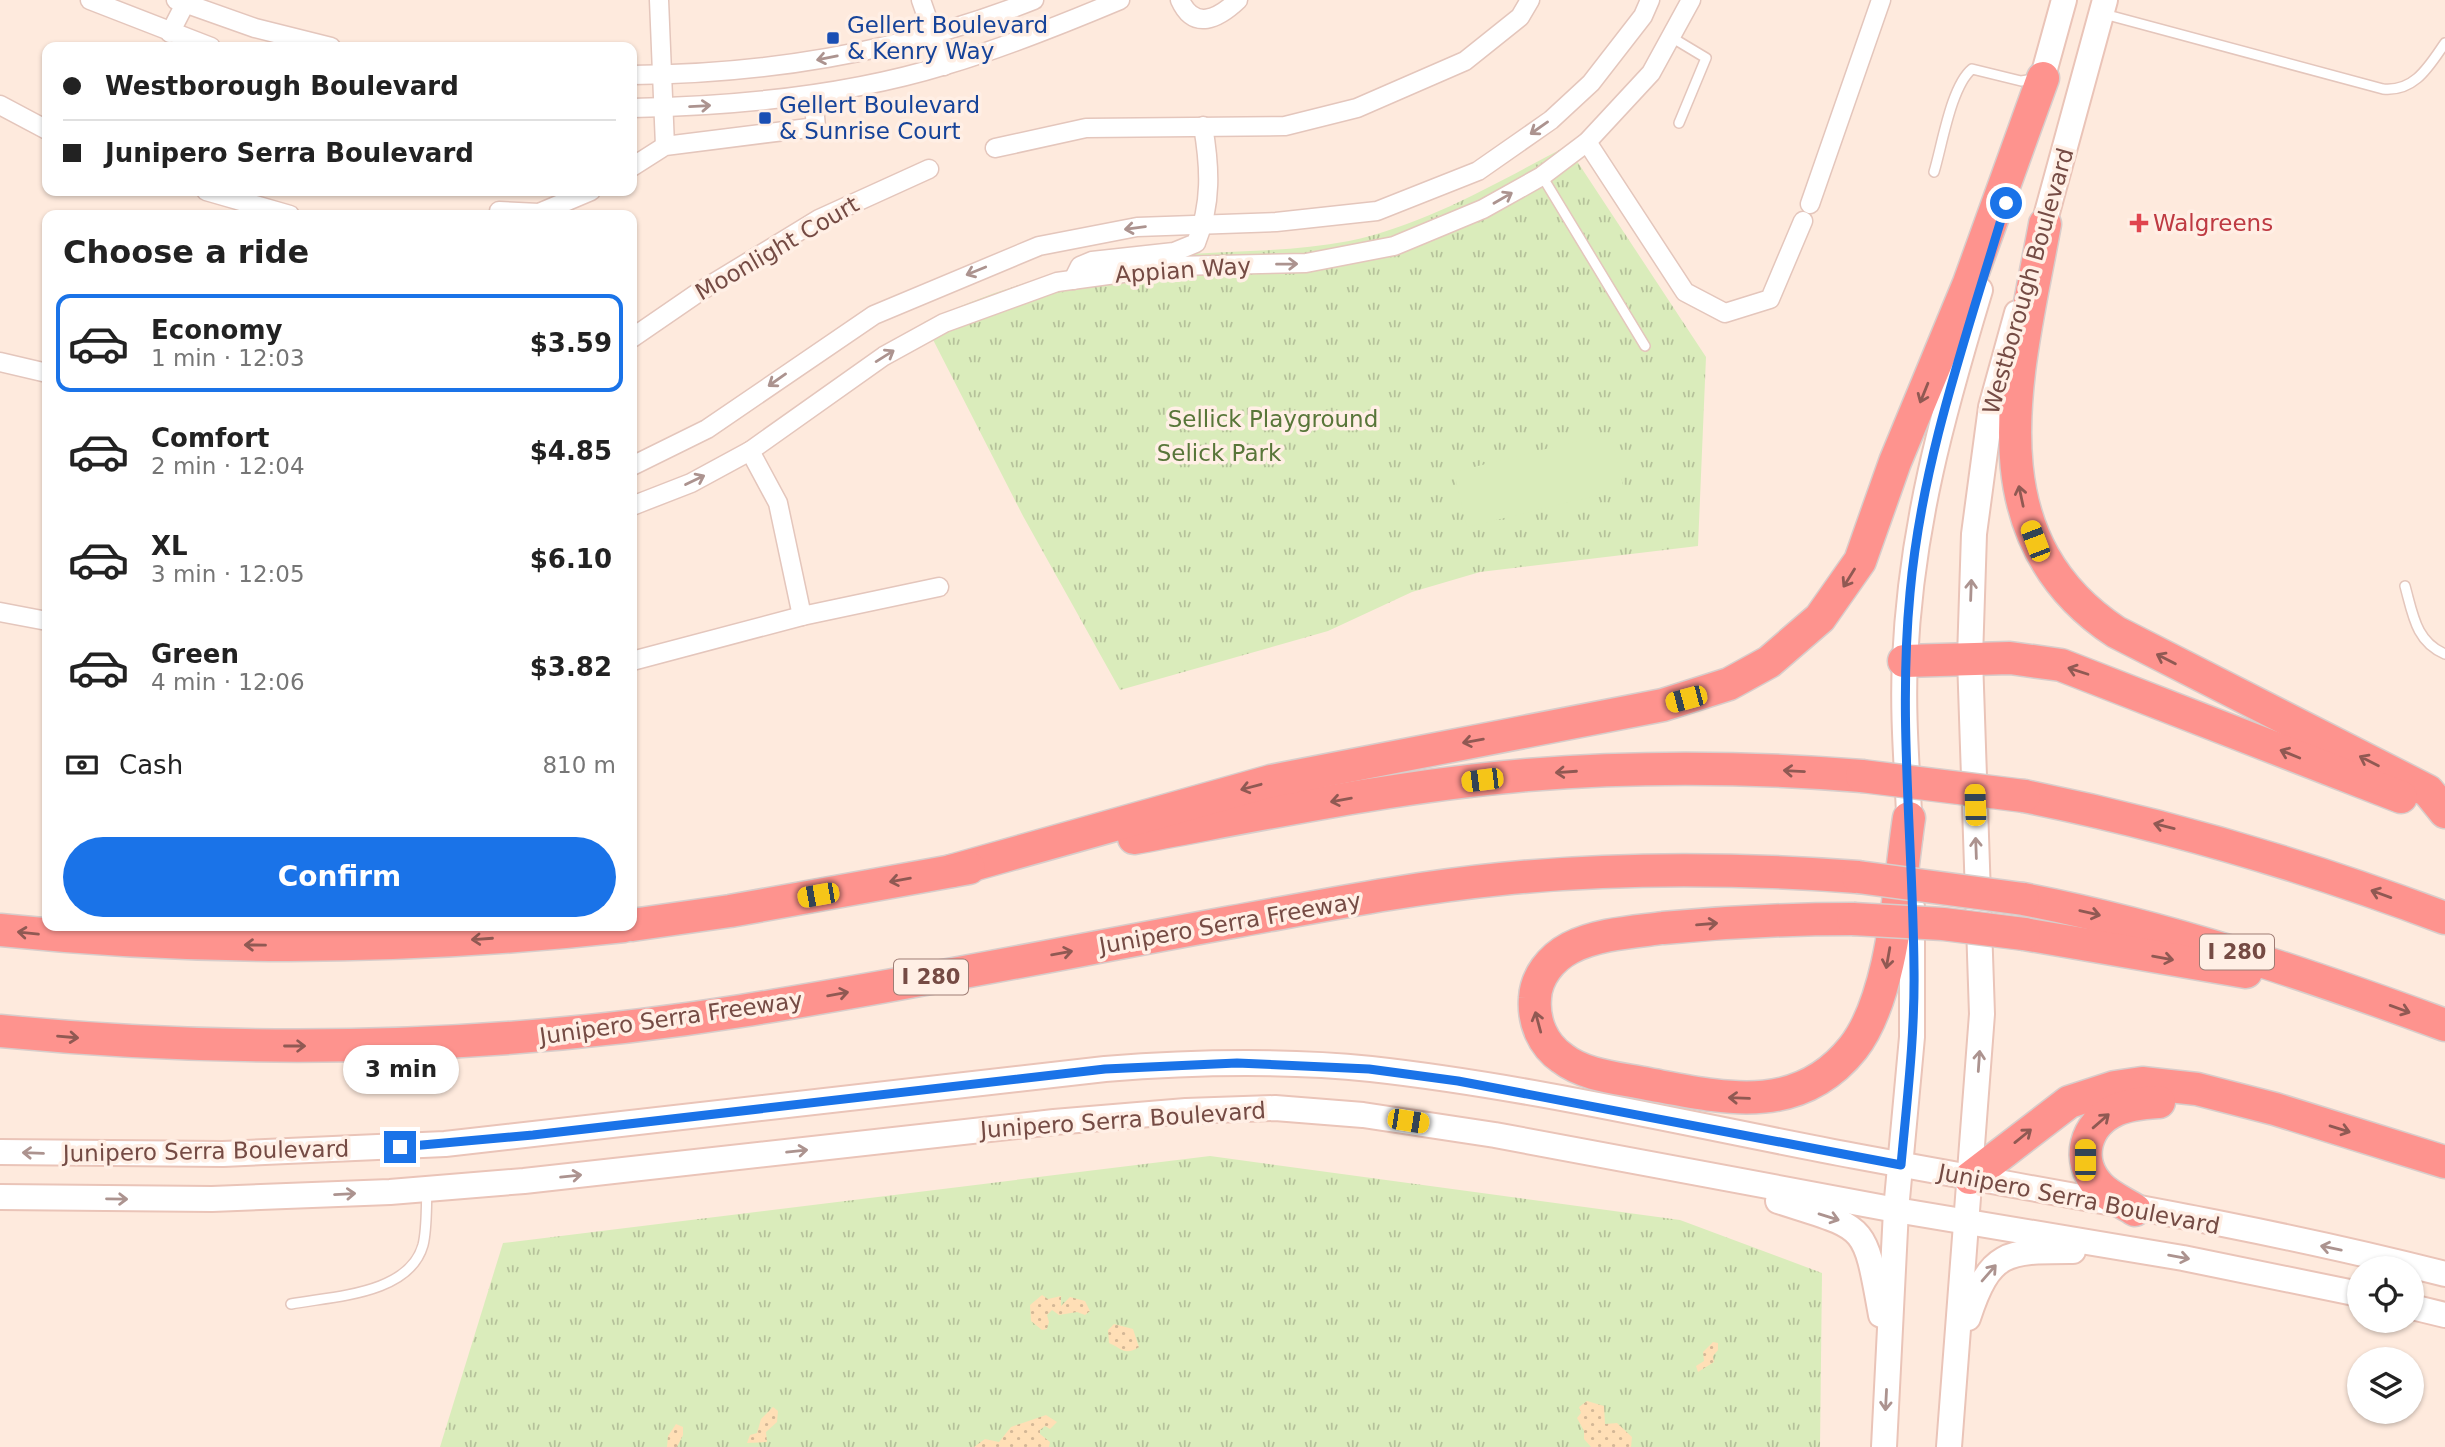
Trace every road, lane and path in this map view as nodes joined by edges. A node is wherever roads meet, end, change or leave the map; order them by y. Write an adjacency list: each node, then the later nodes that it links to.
1 (90, 0): 15 (street)
2 (659, 0): 23 (street)
3 (921, 0): 16 (street)
4 (1034, 0): 16 (street)
5 (1120, 0): 21 (street)
6 (1180, 0): 7 (street)
7 (1238, 0)
8 (1530, 0): 30 (street)
9 (1650, 0): 44 (street, Appian Way, one-way to 44)
10 (1691, 0): 17 (street, Appian Way)
11 (1881, 0): 32 (street)
12 (2064, 0): 24 (main road, Westborough Boulevard)
13 (183, 1): 15 (street); 19 (street)
14 (2104, 7): 20 (lane); 43 (main road, Westborough Boulevard)
15 (170, 33): 18 (street)
16 (933, 34): 21 (street); 23 (street, one-way to 23)
17 (1671, 37): 29 (lane); 32 (street, Appian Way)
18 (196, 42)
19 (311, 42)
20 (2445, 43)
21 (944, 66): 25 (street)
22 (637, 75): 23 (street)
23 (663, 75): 27 (street)
24 (2043, 78): 37 (lane); 61 (main road, Westborough Boulevard); 64 (highway, one-way to 64)
25 (813, 95): 27 (street, one-way to 25); 33 (street)
26 (0, 105): 31 (street)
27 (665, 107): 28 (street); 33 (street)
28 (637, 108)
29 (1679, 123)
30 (1203, 126): 34 (street); 44 (street)
31 (42, 127)
32 (1587, 142): 38 (street, Appian Way)
33 (665, 146): 35 (street)
34 (995, 148)
35 (637, 164)
36 (929, 169): 46 (street, Moonlight Court)
37 (1934, 173)
38 (1542, 176): 45 (street, Appian Way, one-way to 38); 47 (lane)
39 (224, 196): 41 (street)
40 (580, 196): 42 (street)
41 (272, 210)
42 (546, 210)
43 (2045, 224): 59 (main road, Westborough Boulevard, one-way to 43); 62 (highway, one-way to 43)
44 (1203, 225): 45 (street); 51 (street, Appian Way, one-way to 51)
45 (1073, 280): 50 (street, Appian Way, one-way to 45)
46 (637, 335)
47 (1645, 346)
48 (0, 362): 49 (street)
49 (42, 372)
50 (750, 451): 52 (street, Appian Way, one-way to 50); 56 (street)
51 (637, 464)
52 (637, 504)
53 (2405, 586): 58 (lane)
54 (939, 587): 56 (street)
55 (0, 612): 57 (street)
56 (802, 616): 60 (street)
57 (42, 620)
58 (2445, 654)
59 (1970, 658): 61 (highway); 62 (highway, one-way to 59); 77 (main road, Westborough Boulevard, one-way to 59)
60 (637, 660)
61 (1905, 661): 63 (main road, Westborough Boulevard)
62 (2445, 813)
63 (1909, 818): 69 (highway, one-way to 69, bridge); 75 (main road, Westborough Boulevard)
64 (951, 871): 65 (highway, one-way to 64, bridge); 66 (highway, one-way to 66)
65 (2445, 918)
66 (637, 924)
67 (0, 930): 68 (highway, one-way to 67)
68 (565, 931)
69 (2350, 990): 70 (highway, Junipero Serra Freeway / I 280, one-way to 70); 71 (highway, Junipero Serra Freeway / I 280, one-way to 69, bridge)
70 (2445, 1025)
71 (0, 1031)
72 (2275, 1109): 74 (highway, one-way to 74); 77 (highway, one-way to 72); 81 (highway, one-way to 72)
73 (0, 1152): 75 (main road, Junipero Serra Boulevard, one-way to 73)
74 (2445, 1162)
75 (1901, 1165): 77 (main road, Junipero Serra Boulevard); 80 (main road, Westborough Boulevard)
76 (1670, 1168): 78 (main road, Junipero Serra Boulevard, one-way to 76); 80 (main road, Junipero Serra Boulevard); 89 (main road, one-way to 89)
77 (1970, 1178): 81 (main road, Junipero Serra Boulevard); 82 (main road, Westborough Boulevard)
78 (427, 1189): 79 (main road, Junipero Serra Boulevard, one-way to 78); 86 (lane)
79 (0, 1196)
80 (1896, 1210): 82 (main road, Junipero Serra Boulevard); 89 (main road, Westborough Boulevard)
81 (2135, 1210): 84 (main road, Junipero Serra Boulevard, one-way to 81)
82 (1967, 1222): 83 (main road, Junipero Serra Boulevard); 90 (main road, Westborough Boulevard)
83 (2138, 1250): 85 (main road, Junipero Serra Boulevard, one-way to 85); 90 (main road, one-way to 83)
84 (2445, 1274)
85 (2347, 1292)
86 (291, 1304)
87 (2424, 1310): 88 (main road)
88 (2445, 1315)
89 (1889, 1357): 91 (main road, Westborough Boulevard, one-way to 91)
90 (1955, 1358): 92 (main road, Westborough Boulevard)
91 (1884, 1447)
92 (1949, 1447)

